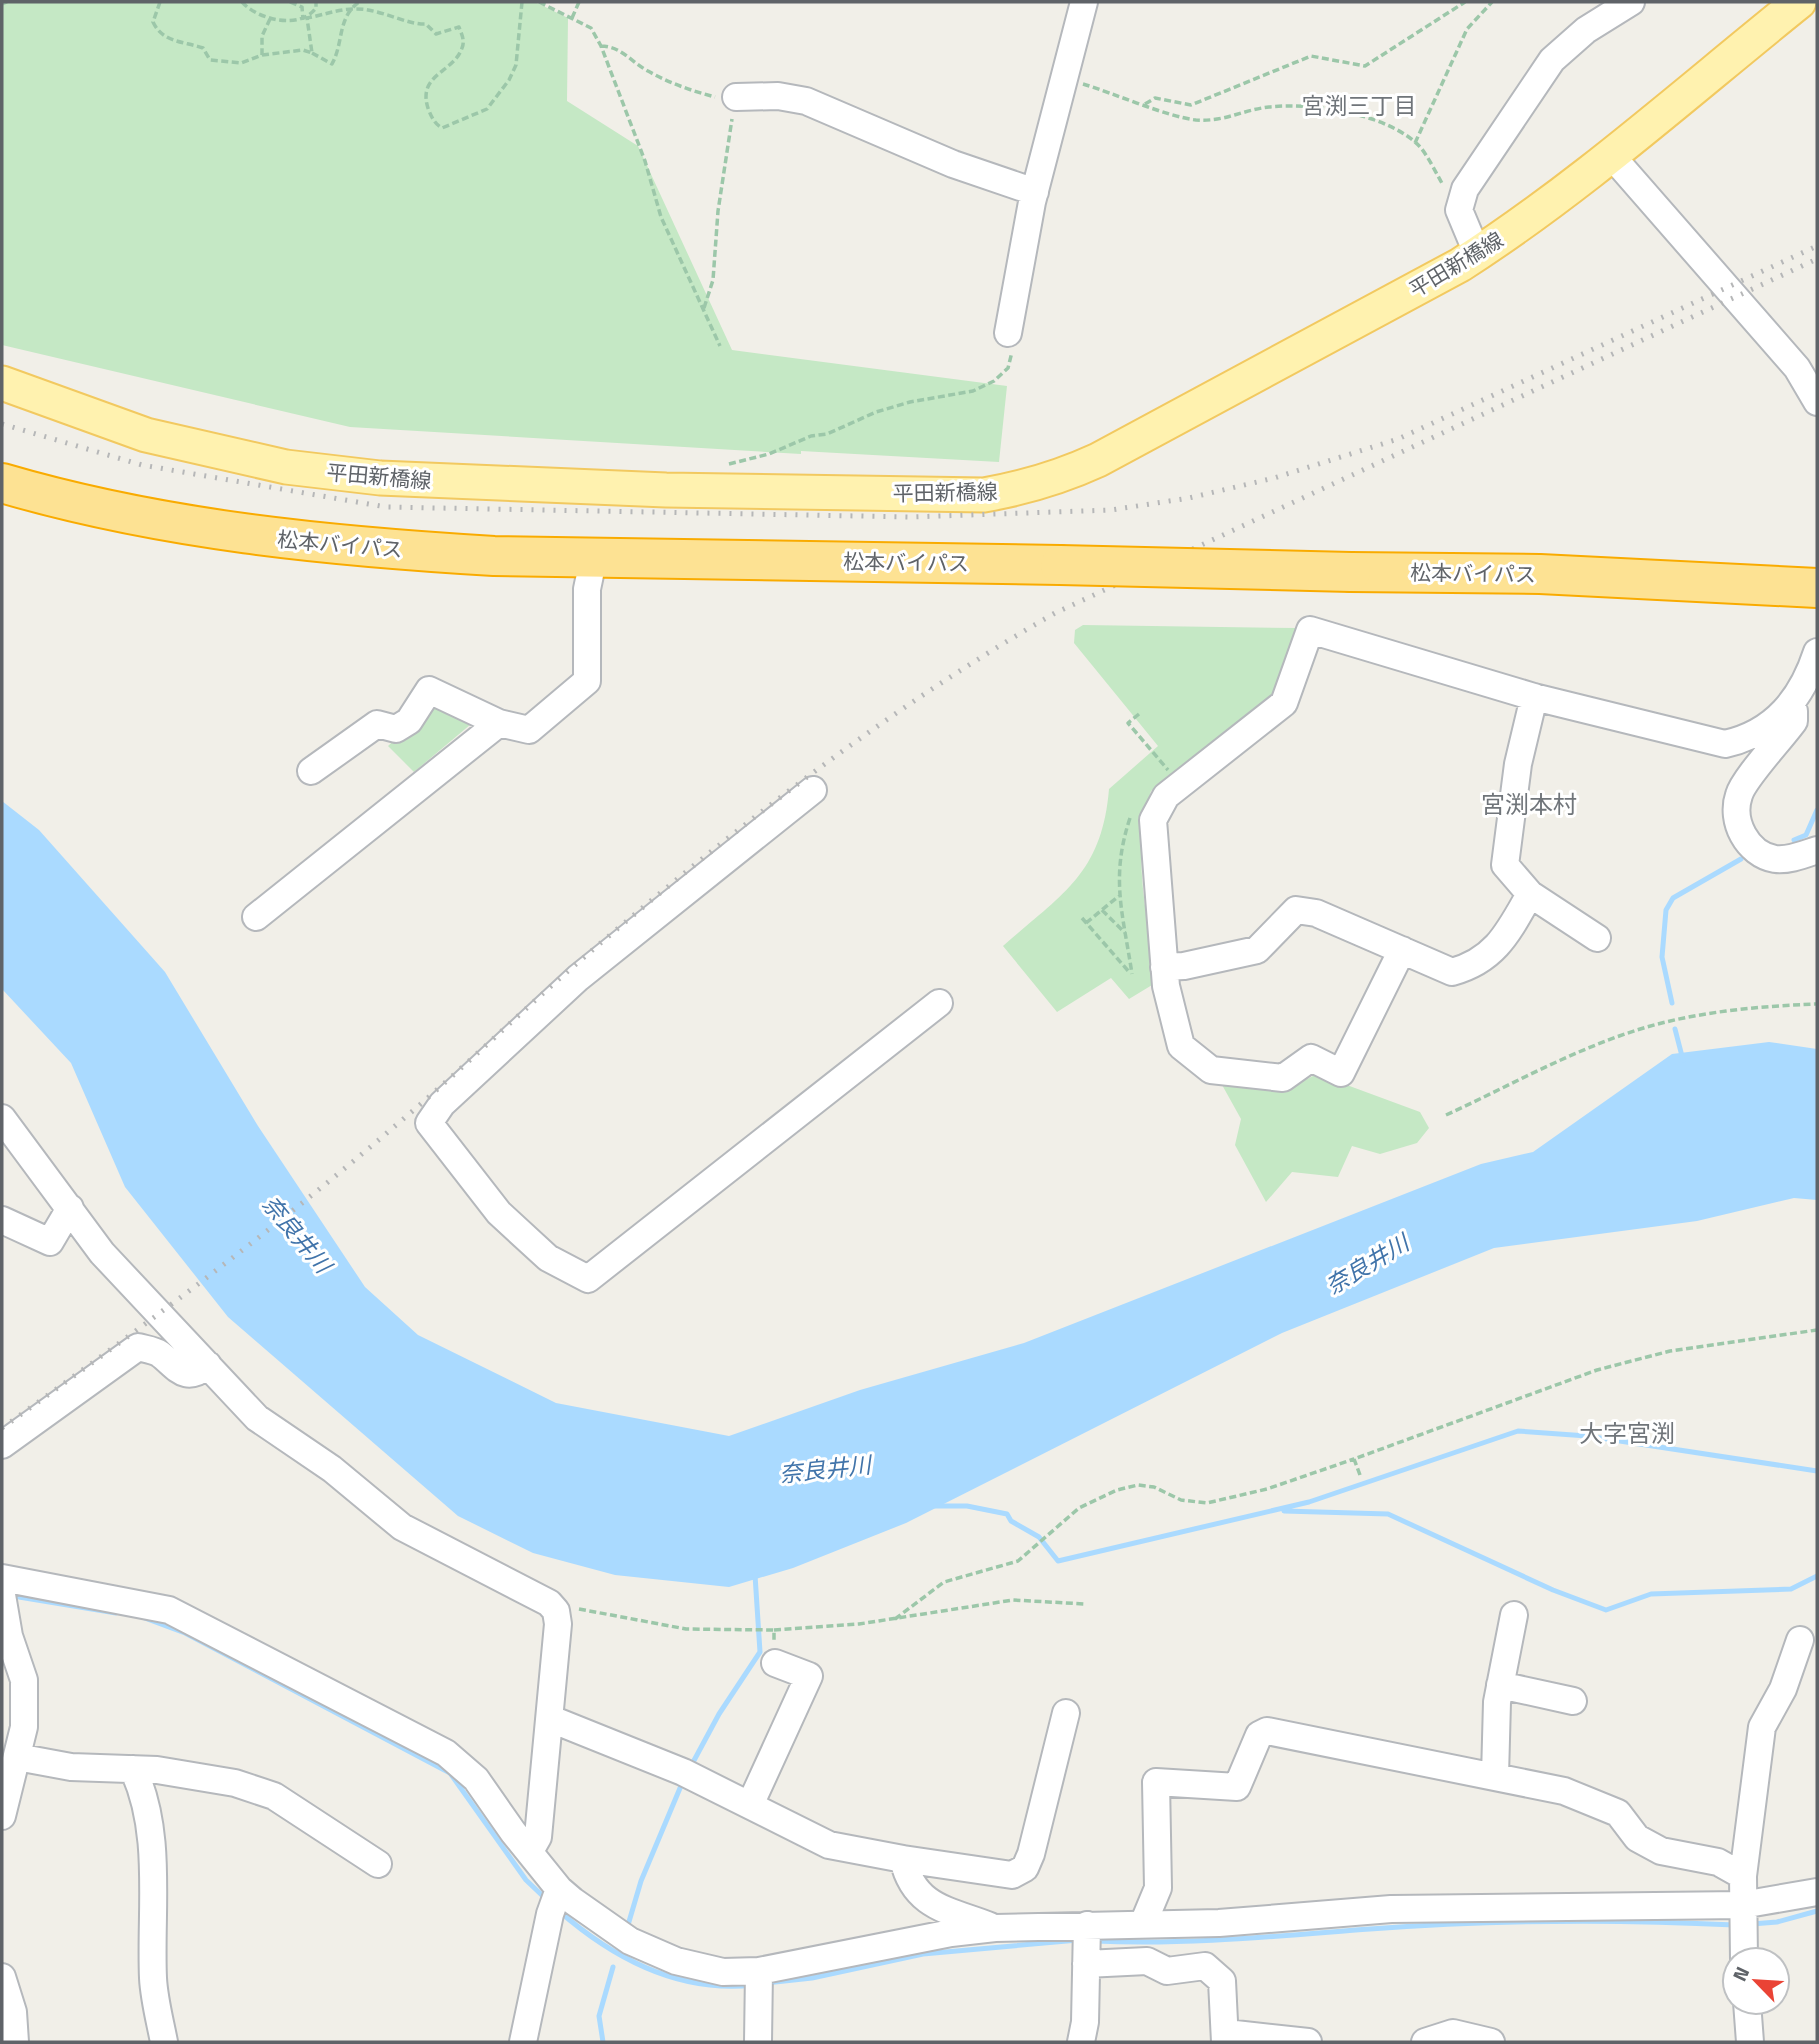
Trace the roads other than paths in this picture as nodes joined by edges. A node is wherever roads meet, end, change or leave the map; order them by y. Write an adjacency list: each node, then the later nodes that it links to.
1 (1084, 2): 6 (street)
2 (1631, 2): 7 (street)
3 (1799, 2): 5 (main road, 平田新橋線)
4 (736, 97): 6 (street)
5 (1610, 154): 7 (main road, 平田新橋線); 10 (street)
6 (1035, 192): 8 (street)
7 (1477, 253): 9 (main road, 平田新橋線)
8 (1008, 333)
9 (2, 383)
10 (1817, 402)
11 (2, 483): 12 (highway, 松本バイパス)
12 (593, 556): 13 (highway, 松本バイパス, bridge); 17 (street)
13 (1817, 588)
14 (1817, 652): 16 (street)
15 (1534, 697): 16 (street); 21 (street); 25 (street)
16 (1794, 702): 20 (street)
17 (499, 723): 18 (street); 22 (street)
18 (311, 771)
19 (813, 790): 26 (street)
20 (1817, 850)
21 (1530, 894): 23 (street); 24 (street)
22 (256, 917)
23 (1597, 938)
24 (1402, 950): 25 (street); 25 (street)
25 (1164, 967)
26 (939, 1003)
27 (2, 1118): 28 (street)
28 (69, 1208): 29 (street); 30 (street)
29 (4, 1225)
30 (208, 1365): 31 (street); 40 (street)
31 (2, 1445)
32 (2, 1578): 46 (street)
33 (2, 1595): 41 (street)
34 (1514, 1615): 37 (street)
35 (1800, 1640): 49 (street)
36 (775, 1663): 44 (street)
37 (1500, 1685): 38 (street); 43 (street)
38 (1573, 1702)
39 (1066, 1713): 47 (street)
40 (551, 1719): 44 (street); 46 (street)
41 (17, 1757): 42 (street); 45 (street)
42 (133, 1769): 48 (street); 62 (street)
43 (1495, 1776): 49 (street); 53 (street)
44 (750, 1805): 47 (street)
45 (2, 1816)
46 (530, 1851): 51 (street)
47 (903, 1859): 54 (street)
48 (378, 1864)
49 (1743, 1876): 52 (street)
50 (1817, 1892): 52 (street)
51 (554, 1901): 58 (street); 63 (street)
52 (1743, 1918): 53 (street); 56 (street)
53 (1143, 1924): 55 (street)
54 (995, 1928): 55 (street); 58 (street)
55 (1086, 1944): 60 (street); 65 (street)
56 (1744, 1946)
57 (2, 1977): 61 (street)
58 (760, 1982): 64 (street)
59 (1748, 2016): 69 (street)
60 (1225, 2038): 66 (street)
61 (15, 2042)
62 (164, 2042)
63 (523, 2042)
64 (758, 2042)
65 (1081, 2042)
66 (1308, 2042)
67 (1425, 2042): 68 (street)
68 (1491, 2042)
69 (1750, 2042)

